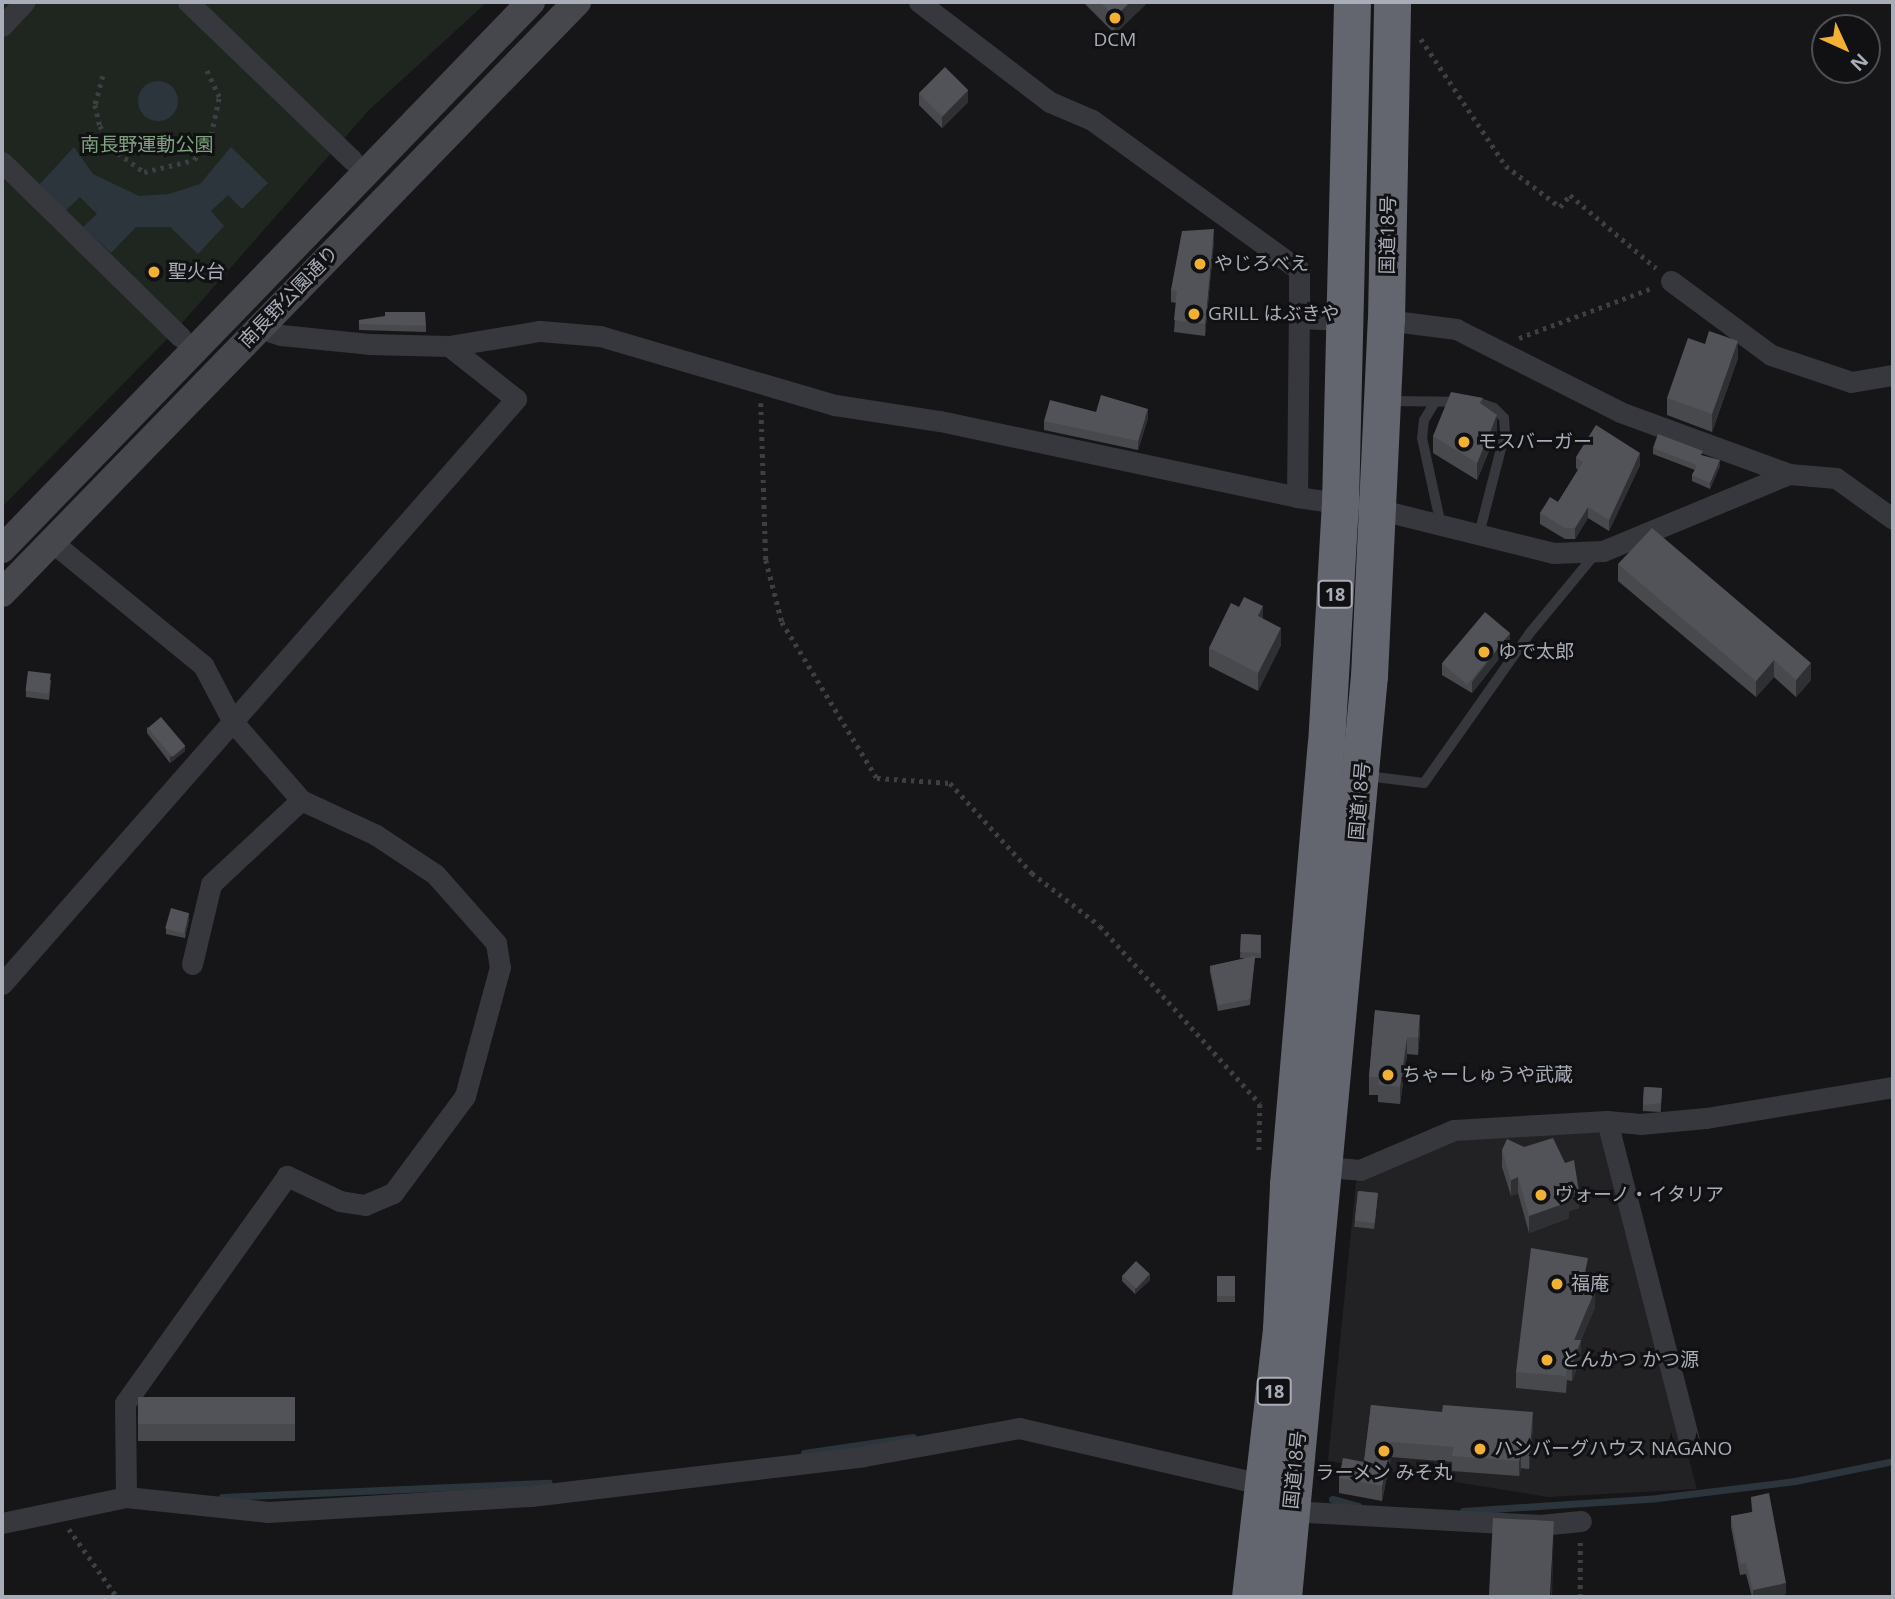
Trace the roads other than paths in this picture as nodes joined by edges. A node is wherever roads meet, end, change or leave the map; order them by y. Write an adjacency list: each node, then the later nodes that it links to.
1 (24, 2): 8 (street)
2 (188, 2): 9 (street)
3 (531, 2): 29 (street, 南長野公園通り)
4 (577, 2): 15 (street, 南長野公園通り)
5 (919, 2): 12 (street)
6 (1352, 2): 13 (highway, 国道18号 / 18)
7 (1392, 19): 14 (highway, 国道18号 / 18)
8 (2, 26)
9 (352, 160)
10 (2, 162): 16 (street)
11 (1671, 281): 18 (street)
12 (1299, 318): 13 (street); 22 (street)
13 (1345, 320): 23 (highway, 国道18号 / 18)
14 (1386, 320): 19 (highway, 国道18号 / 18); 21 (street)
15 (259, 328): 17 (street); 28 (street, 南長野公園通り)
16 (181, 337)
17 (449, 346): 22 (street); 32 (street)
18 (1893, 374)
19 (1382, 401): 20 (lane); 24 (highway, 国道18号 / 18)
20 (1435, 402): 26 (lane); 27 (lane)
21 (1789, 474): 25 (street); 30 (street)
22 (1297, 497): 23 (street)
23 (1340, 504): 24 (street); 41 (highway, 国道18号 / 18)
24 (1377, 509): 26 (street); 33 (highway, 国道18号 / 18)
25 (1893, 519)
26 (1441, 525): 27 (street)
27 (1479, 534): 30 (street)
28 (52, 542): 31 (street, 南長野公園通り); 32 (street)
29 (2, 549)
30 (1597, 551): 33 (lane)
31 (2, 593)
32 (233, 722): 34 (street); 36 (street)
33 (1362, 775): 39 (highway, 国道18号 / 18)
34 (302, 800): 35 (street); 42 (street)
35 (192, 964)
36 (2, 984)
37 (1893, 1087): 38 (street)
38 (1607, 1121): 39 (street); 40 (street)
39 (1327, 1167): 43 (highway, 国道18号 / 18)
40 (1689, 1440)
41 (1265, 1485): 42 (street); 46 (highway, 国道18号 / 18)
42 (126, 1497): 45 (street)
43 (1290, 1511): 44 (street); 47 (highway, 国道18号 / 18)
44 (1580, 1521)
45 (2, 1523)
46 (1250, 1597)
47 (1283, 1597)

